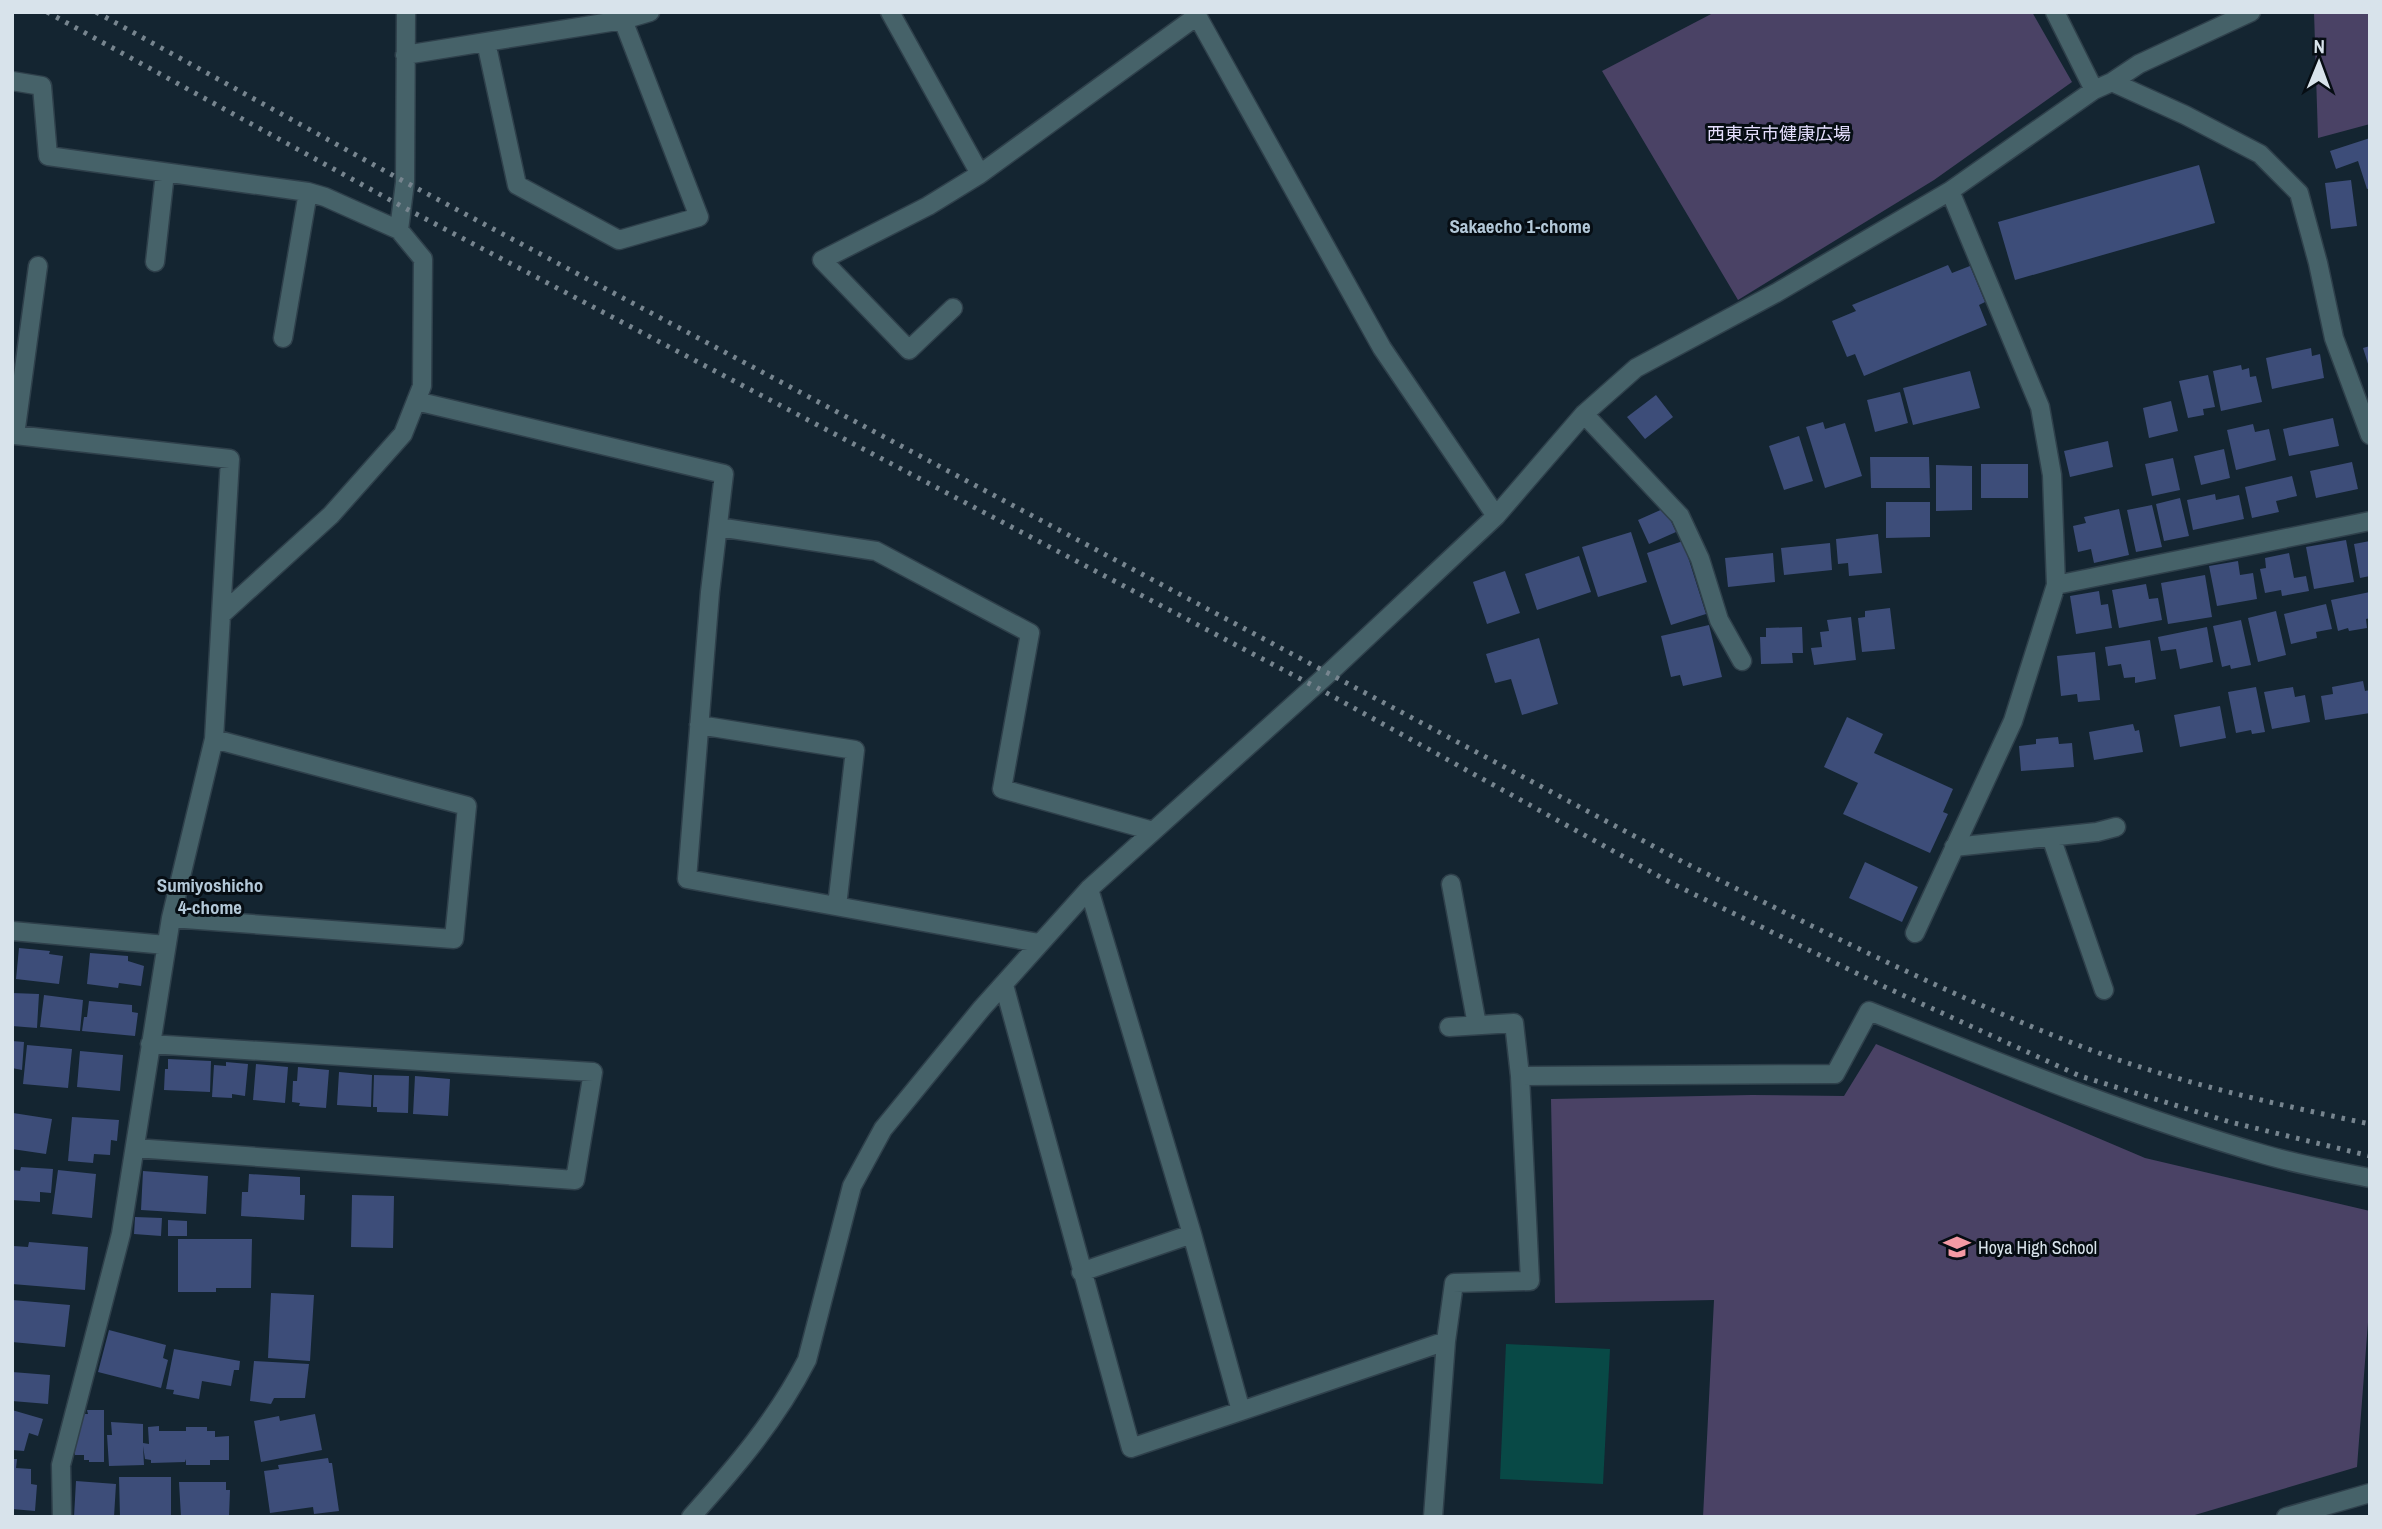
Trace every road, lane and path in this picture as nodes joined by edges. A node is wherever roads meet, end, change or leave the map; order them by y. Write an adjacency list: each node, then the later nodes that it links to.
1 (406, 12): 9 (street)
2 (650, 12): 7 (street)
3 (890, 12): 14 (street)
4 (2056, 12): 12 (street)
5 (2251, 12): 11 (street)
6 (1196, 14): 14 (street); 25 (street)
7 (623, 20): 8 (street); 8 (street)
8 (486, 42): 9 (street)
9 (405, 55): 17 (street)
10 (12, 81): 13 (street)
11 (2112, 82): 12 (street); 24 (street)
12 (2094, 90): 15 (street)
13 (165, 173): 16 (street); 18 (street)
14 (980, 174): 20 (street)
15 (1950, 191): 23 (street); 28 (street)
16 (309, 192): 17 (street); 21 (street)
17 (399, 230): 22 (street)
18 (155, 262)
19 (37, 266): 29 (street)
20 (953, 308)
21 (282, 338)
22 (416, 401): 27 (street); 29 (street)
23 (1584, 414): 25 (street); 30 (street)
24 (2370, 435)
25 (1496, 516): 34 (street)
26 (2370, 522): 28 (street)
27 (718, 527): 31 (street); 34 (street)
28 (2056, 585): 36 (street)
29 (221, 615): 32 (street)
30 (1742, 661)
31 (699, 725): 39 (street); 39 (street)
32 (214, 739): 40 (street); 40 (street)
33 (2116, 827): 35 (street)
34 (1153, 831): 38 (street)
35 (2051, 837): 36 (street); 46 (street)
36 (1954, 847): 42 (street)
37 (1451, 884): 47 (street)
38 (1089, 889): 43 (street); 53 (street)
39 (837, 906): 43 (street)
40 (171, 918): 44 (street)
41 (12, 931): 44 (street)
42 (1915, 933)
43 (1039, 943): 45 (street)
44 (166, 945): 49 (street)
45 (1004, 985): 54 (street); 59 (street)
46 (2104, 990)
47 (1476, 1025): 48 (street); 50 (street)
48 (1449, 1027)
49 (150, 1044): 51 (street); 51 (street)
50 (1520, 1076): 52 (street); 55 (street)
51 (135, 1148): 58 (street)
52 (2370, 1178)
53 (1192, 1234): 54 (street); 56 (street)
54 (1081, 1272): 56 (street)
55 (1446, 1341): 56 (street); 60 (street)
56 (1241, 1410)
57 (2370, 1493): 61 (street)
58 (62, 1517)
59 (691, 1517)
60 (1433, 1517)
61 (2286, 1517)

